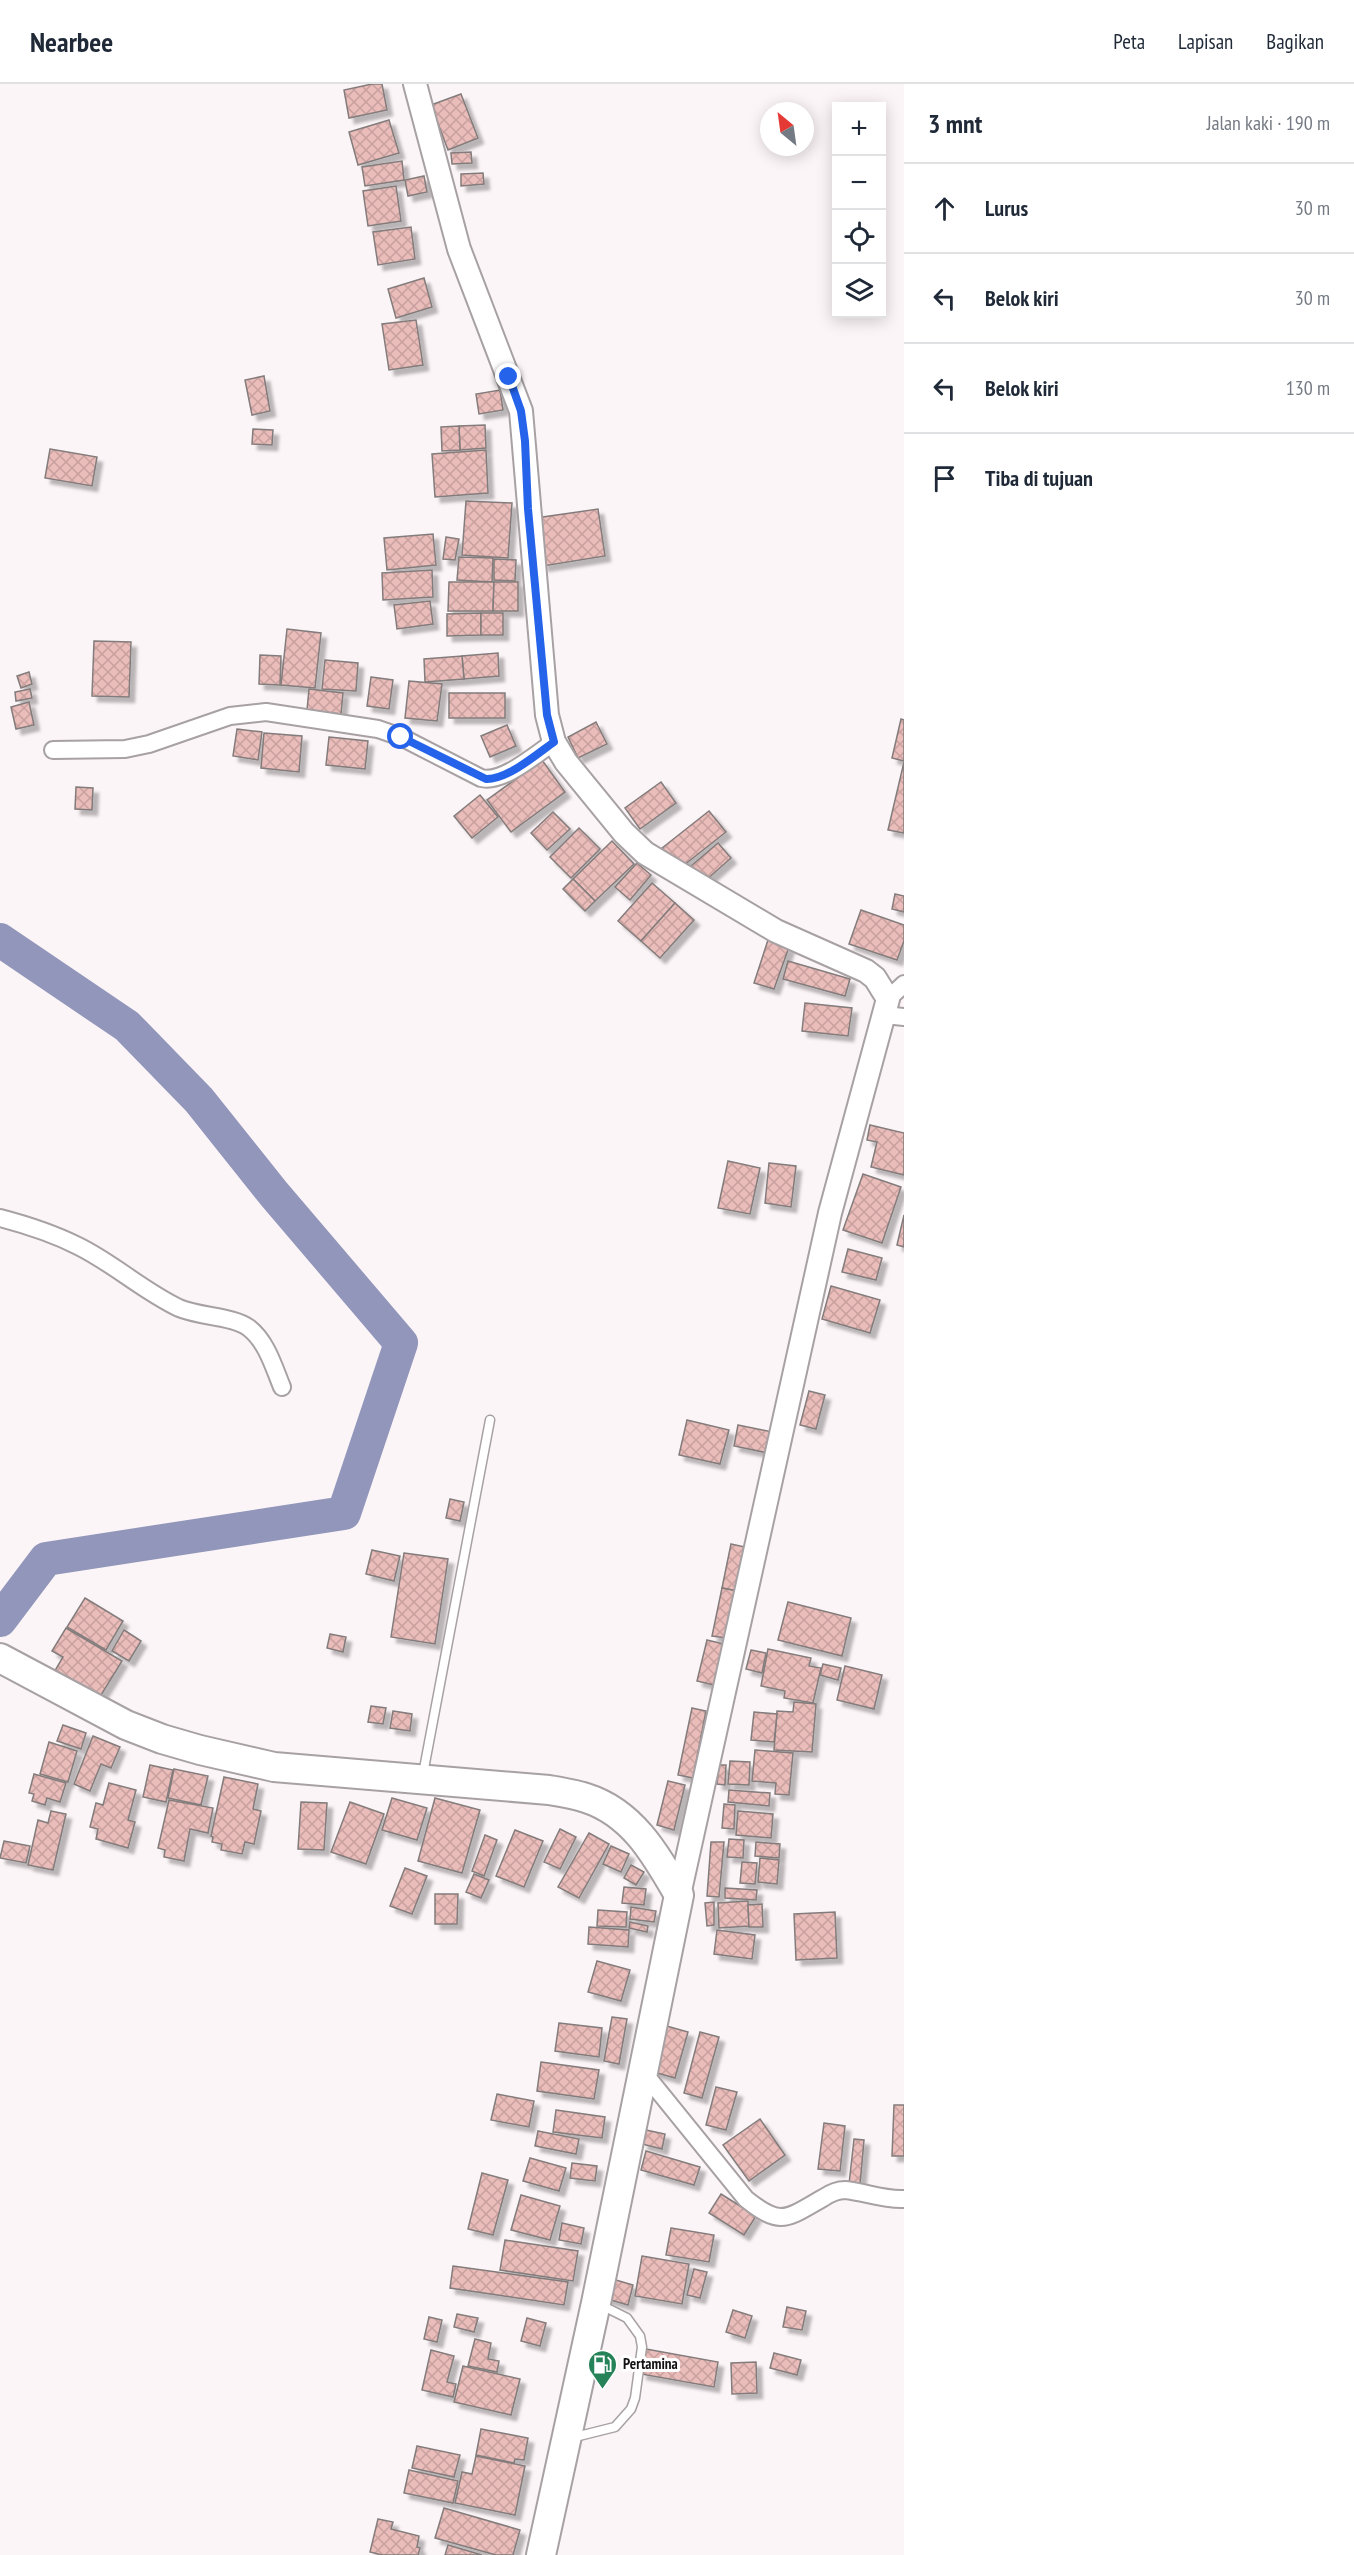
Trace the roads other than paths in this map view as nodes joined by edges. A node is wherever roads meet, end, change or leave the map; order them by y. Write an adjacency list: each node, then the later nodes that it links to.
1 (415, 84): 2 (street)
2 (554, 742): 3 (street); 4 (street)
3 (53, 750)
4 (895, 1004): 10 (street)
5 (0, 1218): 6 (street)
6 (282, 1388)
7 (490, 1420): 9 (lane)
8 (0, 1658): 9 (highway)
9 (422, 1778): 10 (highway)
10 (679, 1895): 11 (highway)
11 (644, 2073): 12 (street); 13 (highway)
12 (904, 2199)
13 (596, 2302): 14 (highway); 14 (lane)
14 (566, 2439): 15 (highway)
15 (541, 2555)

